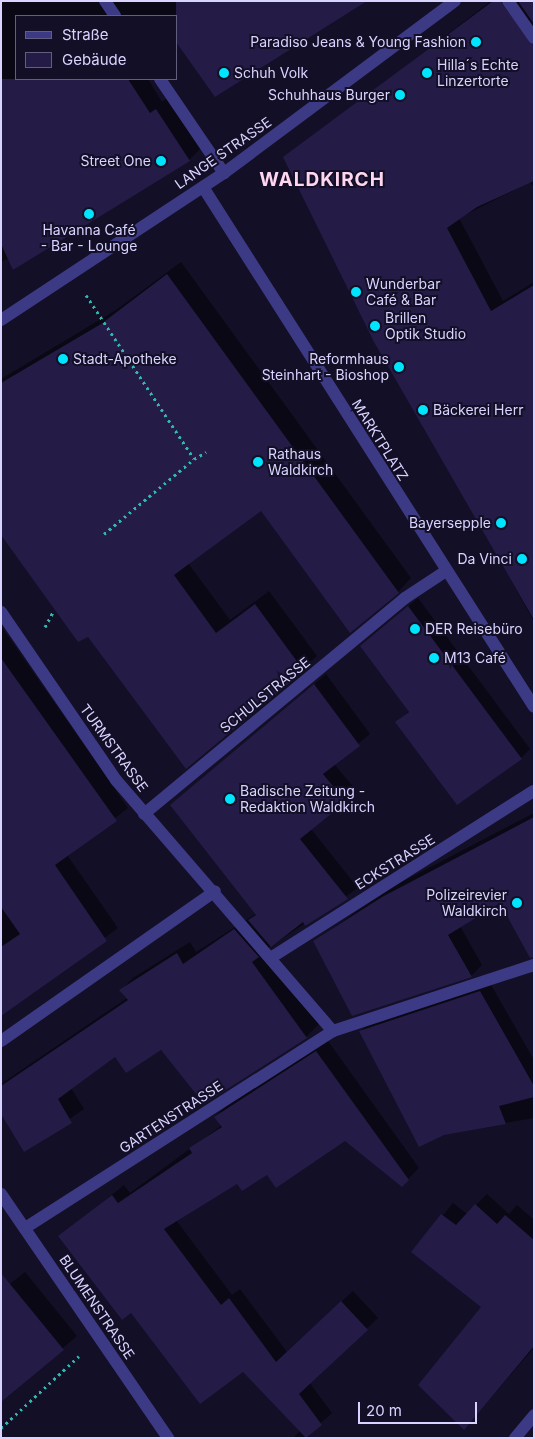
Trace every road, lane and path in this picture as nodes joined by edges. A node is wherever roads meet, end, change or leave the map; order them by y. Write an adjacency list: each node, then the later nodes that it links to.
1 (105, 1): 4 (street)
2 (454, 1): 7 (street, LANGE STRASSE)
3 (508, 1): 5 (street)
4 (115, 15)
5 (534, 38)
6 (161, 80): 7 (street)
7 (224, 173): 8 (street, LANGE STRASSE)
8 (203, 187): 9 (street, LANGE STRASSE); 14 (street, MARKTPLATZ)
9 (71, 274): 10 (street, LANGE STRASSE); 12 (path)
10 (1, 320)
11 (206, 452): 12 (path)
12 (194, 459): 13 (path)
13 (104, 534)
14 (446, 571): 16 (street, MARKTPLATZ); 18 (street, SCHULSTRASSE)
15 (1, 612): 18 (street, TURMSTRASSE)
16 (534, 708)
17 (534, 791): 20 (street, ECKSTRASSE)
18 (144, 814): 19 (street, TURMSTRASSE)
19 (214, 891): 20 (street); 23 (street)
20 (272, 957): 22 (street)
21 (534, 965): 22 (street, GARTENSTRASSE)
22 (334, 1031): 25 (street, GARTENSTRASSE)
23 (1, 1041)
24 (1, 1194): 25 (street, BLUMENSTRASSE)
25 (25, 1228): 26 (street, BLUMENSTRASSE)
26 (100, 1338): 28 (path); 29 (street, BLUMENSTRASSE)
27 (534, 1415): 30 (street)
28 (1, 1428)
29 (168, 1438)
30 (515, 1438)

